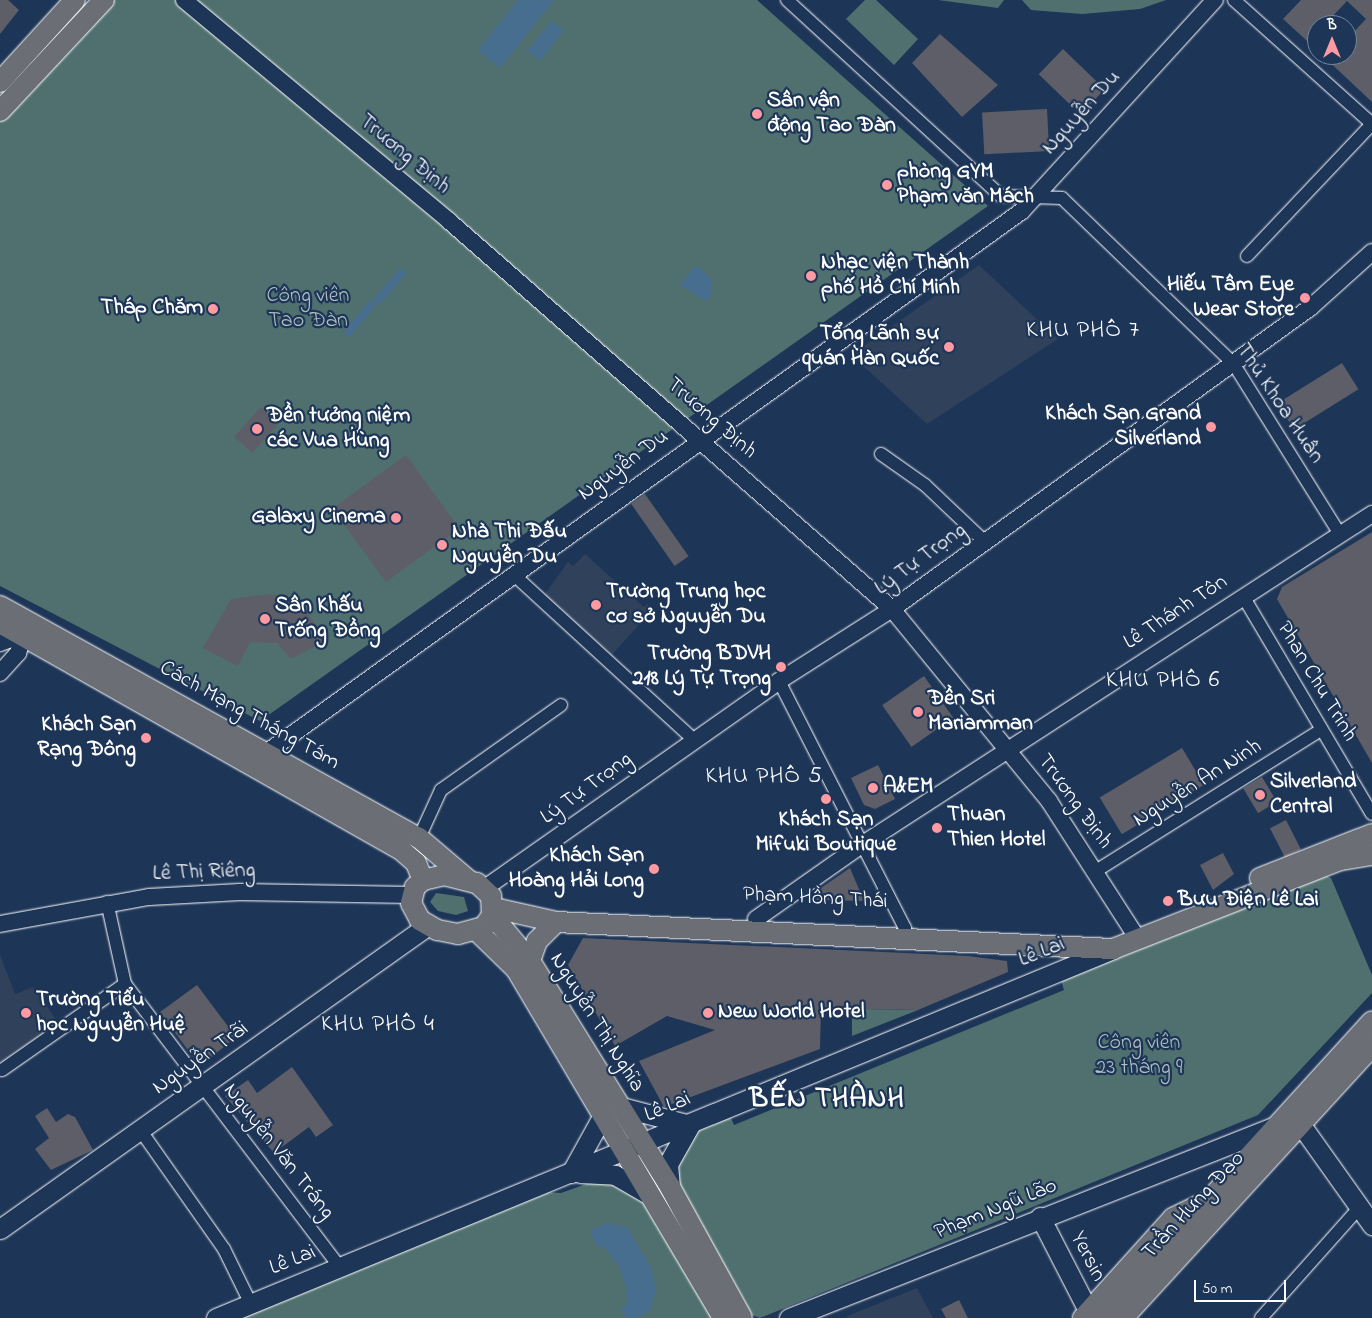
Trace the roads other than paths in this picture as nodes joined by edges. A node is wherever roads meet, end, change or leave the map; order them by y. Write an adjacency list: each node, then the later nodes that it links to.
1 (75, 0): 7 (main road)
2 (104, 0): 8 (main road)
3 (184, 0): 14 (street, Trương Định)
4 (787, 0): 10 (street, Thủ Khoa Huân)
5 (1215, 0): 10 (street, Nguyễn Du)
6 (1234, 0): 9 (street)
7 (0, 82)
8 (0, 111)
9 (1372, 124): 12 (street)
10 (1037, 195): 13 (street, Thủ Khoa Huân); 14 (street, Nguyễn Du)
11 (1372, 252): 13 (street, Lý Tự Trọng)
12 (1247, 256)
13 (1233, 363): 17 (street, Thủ Khoa Huân); 18 (street, Lý Tự Trọng)
14 (700, 440): 19 (street, Nguyễn Du); 22 (street, Trương Định)
15 (881, 454): 18 (street)
16 (1372, 514): 17 (street, Lê Thánh Tôn)
17 (1340, 534): 20 (street, Lê Thánh Tôn)
18 (985, 542): 22 (street, Lý Tự Trọng)
19 (513, 574): 30 (street); 32 (street, Nguyễn Du)
20 (1243, 596): 29 (street, Phan Chu Trinh); 31 (street, Lê Thánh Tôn)
21 (0, 606): 24 (main road, Cách Mạng Tháng Tám)
22 (892, 609): 27 (street, Lý Tự Trọng); 31 (street, Trương Định)
23 (0, 624): 24 (main road, Cách Mạng Tháng Tám)
24 (26, 629): 25 (street); 26 (street); 32 (main road, Cách Mạng Tháng Tám); 40 (main road, Cách Mạng Tháng Tám)
25 (0, 643)
26 (0, 673)
27 (779, 681): 30 (street, Lý Tự Trọng); 36 (street)
28 (561, 705): 35 (street)
29 (1321, 730): 33 (street, Phan Chu Trinh); 38 (street, Nguyễn An Ninh)
30 (694, 740): 42 (street, Lý Tự Trọng)
31 (1008, 749): 36 (street, Lê Thánh Tôn); 38 (street, Trương Định)
32 (266, 753): 35 (main road, Cách Mạng Tháng Tám)
33 (1372, 814)
34 (1372, 834): 49 (main road, Lê Lai)
35 (418, 838): 39 (main road, Cách Mạng Tháng Tám)
36 (860, 846): 43 (street, Lê Thánh Tôn); 48 (street)
37 (1372, 855): 49 (main road, Lê Lai)
38 (1096, 871): 49 (street, Trương Định)
39 (466, 879): 40 (main road); 42 (main road)
40 (417, 888): 41 (street, Lê Thị Riêng); 46 (main road)
41 (107, 902): 45 (street, Lê Thị Riêng); 52 (street, Nguyễn Văn Tráng)
42 (490, 902): 43 (main road, Phạm Hồng Thái); 44 (main road, Phạm Hồng Thái); 47 (main road); 51 (main road, Nguyễn Thị Nghĩa)
43 (756, 919): 48 (main road, Phạm Hồng Thái)
44 (556, 922): 48 (main road, Phạm Hồng Thái); 51 (main road)
45 (0, 924)
46 (427, 926): 47 (main road); 56 (main road, Nguyễn Trãi)
47 (477, 931): 57 (main road, Nguyễn Thị Nghĩa)
48 (905, 934): 49 (main road, Phạm Hồng Thái); 50 (main road, Phạm Hồng Thái)
49 (1138, 939): 50 (main road, Lê Lai)
50 (1113, 949): 58 (main road, Lê Lai)
51 (530, 961): 57 (main road, Nguyễn Thị Nghĩa)
52 (125, 984): 55 (street); 56 (street, Nguyễn Văn Tráng)
53 (1372, 1021): 60 (main road, Trần Hưng Đạo)
54 (1372, 1046): 59 (main road, Trần Hưng Đạo)
55 (2, 1070)
56 (203, 1087): 61 (main road, Nguyễn Trãi); 73 (street, Nguyễn Văn Tráng)
57 (612, 1111): 58 (main road); 62 (main road, Nguyễn Thị Nghĩa); 64 (main road, Nguyễn Thị Nghĩa); 66 (main road)
58 (690, 1125): 62 (main road, Lê Lai); 67 (main road)
59 (1300, 1125): 69 (main road); 80 (main road, Trần Hưng Đạo); 81 (main road, Trần Hưng Đạo)
60 (1276, 1126): 63 (main road, Phạm Ngũ Lão); 65 (main road, Trần Hưng Đạo)
61 (141, 1130): 72 (main road, Nguyễn Trãi); 74 (street)
62 (644, 1144): 64 (main road, Lê Lai); 67 (main road, Nguyễn Thị Nghĩa)
63 (1222, 1147): 65 (main road); 70 (main road, Phạm Ngũ Lão)
64 (624, 1152): 66 (main road, Lê Lai); 68 (main road, Nguyễn Thị Nghĩa)
65 (1236, 1170): 75 (main road, Trần Hưng Đạo)
66 (572, 1173): 68 (main road); 73 (main road, Lê Lai)
67 (670, 1187): 78 (main road, Nguyễn Thị Nghĩa)
68 (649, 1195): 77 (main road, Nguyễn Thị Nghĩa)
69 (1359, 1208): 71 (main road); 82 (street)
70 (1040, 1218): 75 (main road, Yersin); 79 (main road, Phạm Ngũ Lão)
71 (1372, 1226)
72 (0, 1229)
73 (340, 1268): 74 (main road, Lê Lai)
74 (251, 1304): 76 (main road, Lê Lai)
75 (1091, 1316)
76 (216, 1318)
77 (723, 1318)
78 (742, 1318)
79 (789, 1318)
80 (1123, 1318)
81 (1142, 1318)
82 (1261, 1318)

